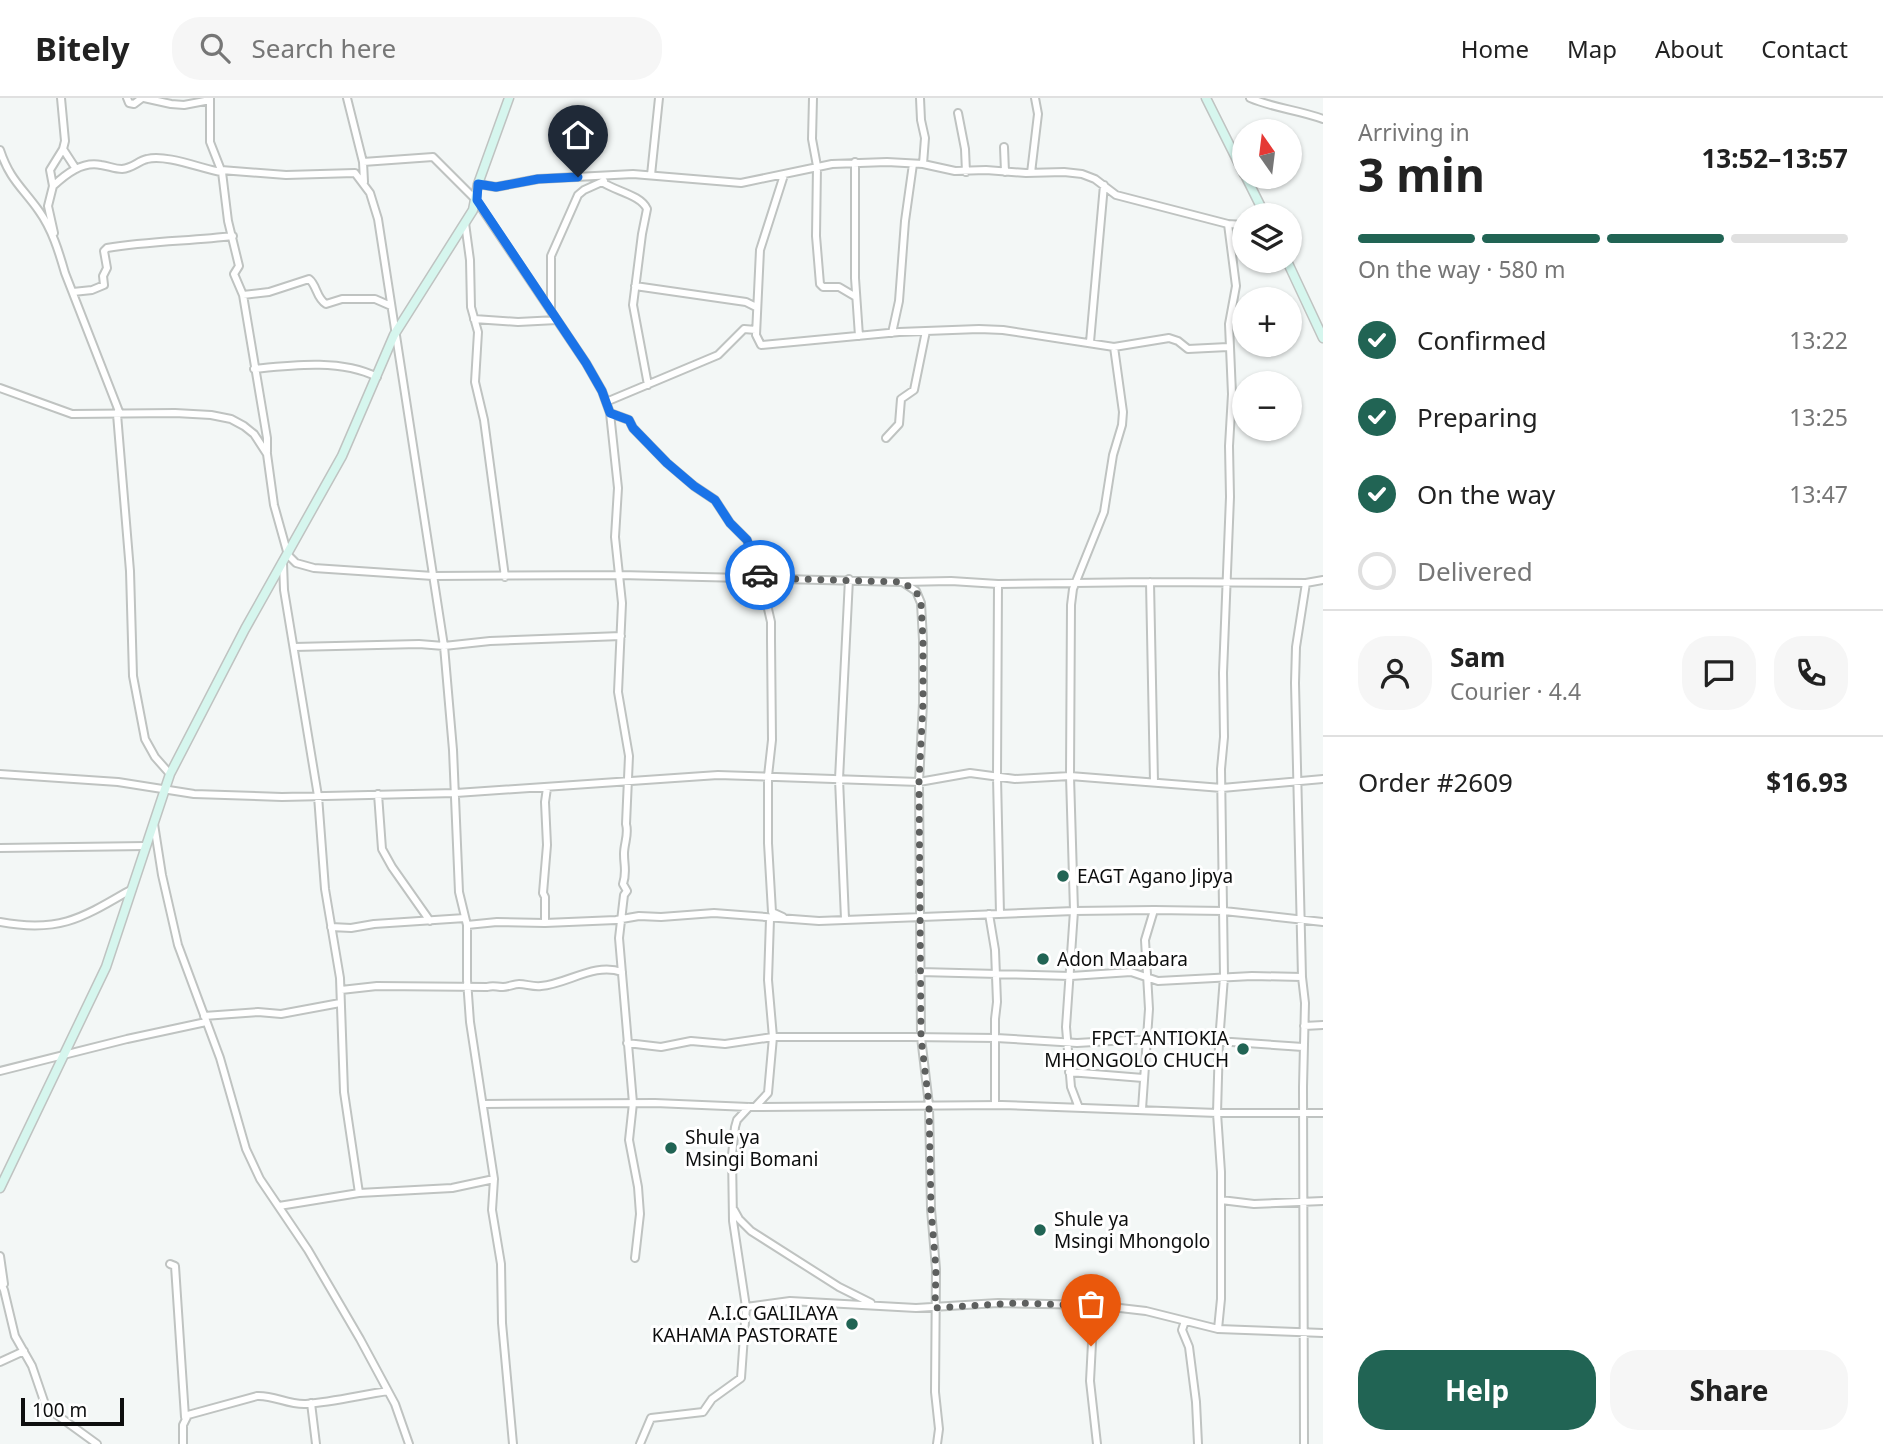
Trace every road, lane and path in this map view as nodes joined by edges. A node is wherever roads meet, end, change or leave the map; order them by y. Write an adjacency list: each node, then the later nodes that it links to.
1 (61, 98): 16 (street)
2 (127, 98): 3 (street)
3 (143, 98): 12 (street)
4 (347, 98): 19 (street)
5 (509, 98): 34 (street)
6 (659, 98): 30 (street)
7 (813, 98): 23 (street)
8 (920, 98): 22 (street)
9 (1035, 98): 28 (street)
10 (1206, 98): 17 (street)
11 (1250, 98): 14 (street)
12 (210, 99): 25 (street)
13 (958, 113): 26 (street)
14 (1323, 119)
15 (1004, 147): 27 (street)
16 (63, 149): 24 (street); 36 (street)
17 (1232, 149)
18 (0, 150): 42 (street)
19 (363, 162): 33 (street); 37 (street)
20 (855, 162): 21 (street); 23 (street); 47 (street)
21 (913, 164): 22 (street); 55 (street)
22 (923, 164): 26 (street)
23 (817, 166): 31 (street); 47 (street)
24 (76, 169): 25 (street); 36 (street)
25 (221, 171): 33 (street); 41 (street)
26 (966, 172): 27 (street)
27 (1004, 172): 28 (street)
28 (1031, 173): 35 (street)
29 (615, 175): 30 (street); 32 (street); 34 (street)
30 (651, 175): 31 (street)
31 (784, 175): 49 (street)
32 (602, 182): 44 (street); 50 (street)
33 (364, 184): 48 (street)
34 (478, 184): 37 (street)
35 (1104, 185): 39 (street); 59 (street)
36 (53, 186): 42 (street)
37 (477, 200): 38 (street); 50 (street)
38 (465, 223): 51 (street); 56 (street)
39 (1228, 224): 40 (street); 61 (street)
40 (1232, 224)
41 (233, 236): 45 (street); 46 (street)
42 (59, 251): 45 (street)
43 (1293, 273): 58 (street)
44 (635, 286): 49 (street); 64 (street)
45 (73, 292): 68 (street)
46 (243, 295): 48 (street); 62 (street)
47 (856, 297): 57 (street)
48 (391, 306): 56 (street)
49 (756, 307): 53 (street)
50 (551, 311): 52 (street)
51 (474, 319): 52 (street); 74 (street)
52 (557, 320): 66 (street)
53 (756, 330): 57 (street); 64 (street)
54 (926, 331): 55 (street); 59 (street); 69 (street)
55 (892, 333): 57 (street)
56 (394, 335): 63 (street); 73 (street)
57 (859, 336)
58 (1323, 338)
59 (1090, 342): 60 (street)
60 (1114, 347): 61 (street); 81 (street)
61 (1228, 347): 80 (street)
62 (254, 369): 63 (street); 70 (street)
63 (377, 377): 71 (street)
64 (648, 385): 66 (street)
65 (0, 388): 68 (street)
66 (606, 402): 67 (street)
67 (610, 413): 72 (street); 75 (street)
68 (118, 414): 70 (street); 88 (street)
69 (886, 438)
70 (267, 454): 71 (street)
71 (285, 559): 73 (street); 86 (street); 88 (street)
72 (620, 575): 74 (street); 75 (street); 84 (street)
73 (432, 576): 74 (street); 85 (street)
74 (505, 577)
75 (761, 578): 76 (street); 89 (street)
76 (849, 579): 78 (street); 92 (street)
77 (1323, 580): 82 (street)
78 (902, 582): 83 (street); 95 (street)
79 (1150, 582): 80 (street); 81 (street); 96 (street)
80 (1227, 582): 82 (street); 99 (street)
81 (1076, 583): 83 (street); 90 (street)
82 (1306, 583): 97 (street)
83 (998, 584): 91 (street)
84 (621, 636): 85 (street); 94 (street)
85 (444, 646): 86 (street); 101 (street)
86 (294, 647): 103 (street)
87 (0, 774): 100 (street)
88 (170, 774): 100 (street)
89 (768, 776): 92 (street); 94 (street); 118 (street)
90 (1070, 776): 91 (street); 96 (street); 109 (street)
91 (997, 777): 95 (street); 112 (street)
92 (839, 779): 95 (street); 117 (street)
93 (1323, 779): 97 (street)
94 (629, 782): 98 (street); 114 (street)
95 (919, 782): 113 (street)
96 (1154, 782): 99 (street)
97 (1296, 782): 99 (street); 115 (street)
98 (547, 788): 101 (street); 123 (street)
99 (1222, 788): 110 (street)
100 (164, 790): 103 (street); 104 (street)
101 (456, 793): 102 (street); 120 (street)
102 (378, 794): 103 (street); 119 (street)
103 (318, 796): 124 (street)
104 (154, 822): 105 (street); 135 (street)
105 (146, 846): 106 (street); 107 (street)
106 (0, 848)
107 (132, 889): 122 (street); 146 (street)
108 (1154, 910): 109 (street); 110 (street); 131 (street)
109 (1074, 911): 112 (street); 128 (street)
110 (1224, 911): 115 (street); 129 (street)
111 (989, 914): 112 (street); 113 (street); 127 (street)
112 (1000, 914)
113 (919, 917): 117 (street); 126 (street)
114 (622, 918): 116 (street); 123 (street); 125 (street)
115 (1302, 918): 121 (street); 130 (street)
116 (770, 919): 118 (street); 138 (street)
117 (845, 919): 118 (street)
118 (788, 920)
119 (430, 921): 120 (street); 124 (street)
120 (466, 922): 123 (street); 132 (street)
121 (1323, 922)
122 (1, 923)
123 (545, 923)
124 (331, 927): 133 (street)
125 (622, 972): 132 (street); 144 (street)
126 (920, 972): 127 (street); 139 (street)
127 (996, 973): 128 (street); 140 (street)
128 (1071, 976): 131 (street); 142 (street)
129 (1224, 977): 130 (street); 131 (street); 143 (street)
130 (1302, 977): 136 (street)
131 (1149, 978): 141 (street)
132 (467, 986): 133 (street); 151 (street)
133 (341, 990): 134 (street)
134 (340, 1003): 135 (street); 162 (street)
135 (205, 1019): 146 (street); 166 (street)
136 (1304, 1026): 137 (street); 145 (street)
137 (1323, 1026)
138 (773, 1037): 139 (street); 144 (street); 154 (street)
139 (921, 1037): 140 (street); 152 (street)
140 (996, 1038): 142 (street); 153 (street)
141 (1146, 1041): 142 (street); 143 (street); 149 (street)
142 (1068, 1042): 148 (street)
143 (1219, 1042): 145 (street); 157 (street)
144 (627, 1043): 150 (street)
145 (1303, 1047): 158 (street)
146 (64, 1056): 147 (street); 161 (street)
147 (0, 1071)
148 (1069, 1072): 149 (street); 155 (street)
149 (1143, 1078): 156 (street)
150 (633, 1103): 151 (street); 154 (street); 169 (street)
151 (484, 1104): 160 (street)
152 (929, 1105): 153 (street); 154 (street); 176 (street)
153 (995, 1105): 155 (street)
154 (753, 1107): 167 (street)
155 (1079, 1108): 156 (street)
156 (1142, 1109): 157 (street)
157 (1217, 1113): 158 (street); 163 (street)
158 (1303, 1114): 159 (street); 165 (street)
159 (1323, 1114)
160 (494, 1179): 162 (street); 190 (street)
161 (0, 1188)
162 (359, 1193): 166 (street)
163 (1221, 1200): 165 (street); 178 (street)
164 (1323, 1201): 165 (street)
165 (1303, 1202): 179 (street)
166 (279, 1206): 183 (street)
167 (733, 1208): 173 (street); 175 (street)
168 (0, 1256): 172 (street)
169 (635, 1258)
170 (170, 1265): 185 (street)
171 (0, 1281): 172 (street)
172 (4, 1290): 181 (street)
173 (876, 1306): 175 (street); 176 (street)
174 (1094, 1306): 176 (street); 177 (street); 193 (street)
175 (746, 1307): 191 (street)
176 (935, 1308): 192 (street)
177 (1185, 1321): 178 (street); 194 (street)
178 (1218, 1329): 179 (street)
179 (1302, 1331): 180 (street); 195 (street)
180 (1323, 1333)
181 (24, 1351): 182 (street); 186 (street)
182 (0, 1362)
183 (388, 1391): 184 (street); 189 (street)
184 (311, 1403): 185 (street); 188 (street)
185 (185, 1417): 187 (street)
186 (97, 1444)
187 (183, 1444)
188 (316, 1444)
189 (409, 1444)
190 (513, 1444)
191 (640, 1444)
192 (937, 1444)
193 (1097, 1444)
194 (1198, 1444)
195 (1304, 1444)

